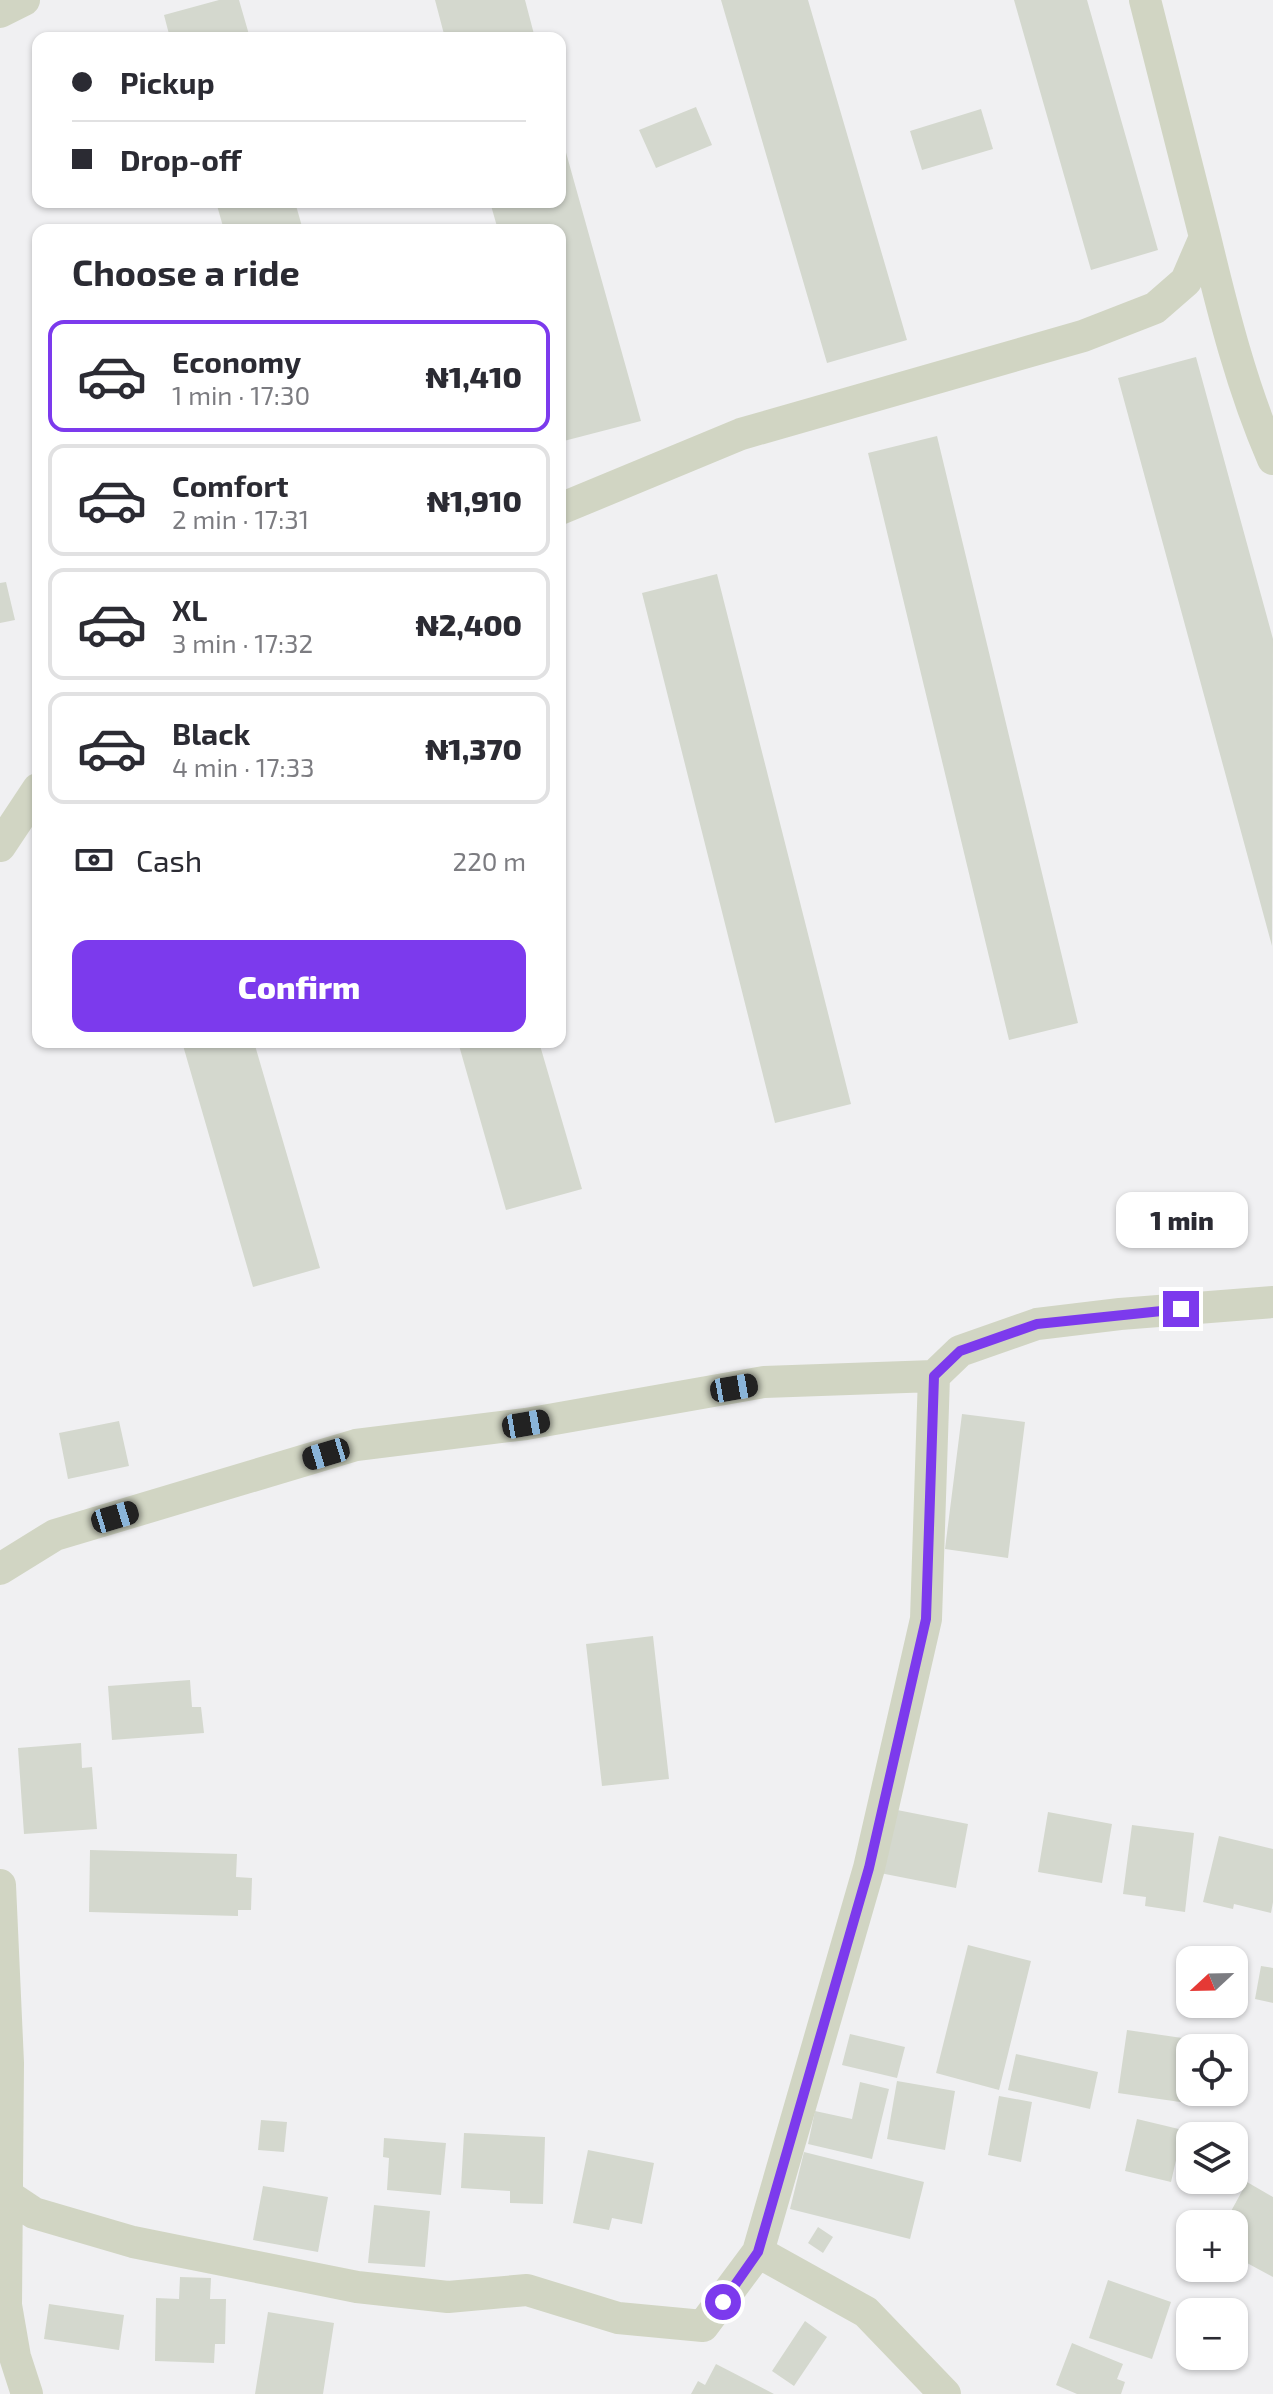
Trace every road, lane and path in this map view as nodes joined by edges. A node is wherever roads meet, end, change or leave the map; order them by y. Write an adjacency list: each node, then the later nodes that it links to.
1 (24, 0): 3 (street)
2 (1145, 0): 4 (street)
3 (0, 12)
4 (1205, 237): 5 (street); 6 (street)
5 (1273, 459)
6 (566, 507)
7 (32, 798): 8 (street)
8 (0, 846)
9 (1273, 1302): 10 (street)
10 (934, 1376): 11 (street); 14 (street)
11 (0, 1569)
12 (0, 1885): 13 (street)
13 (7, 2195): 14 (street); 15 (street)
14 (758, 2252): 16 (street)
15 (27, 2394)
16 (945, 2394)

